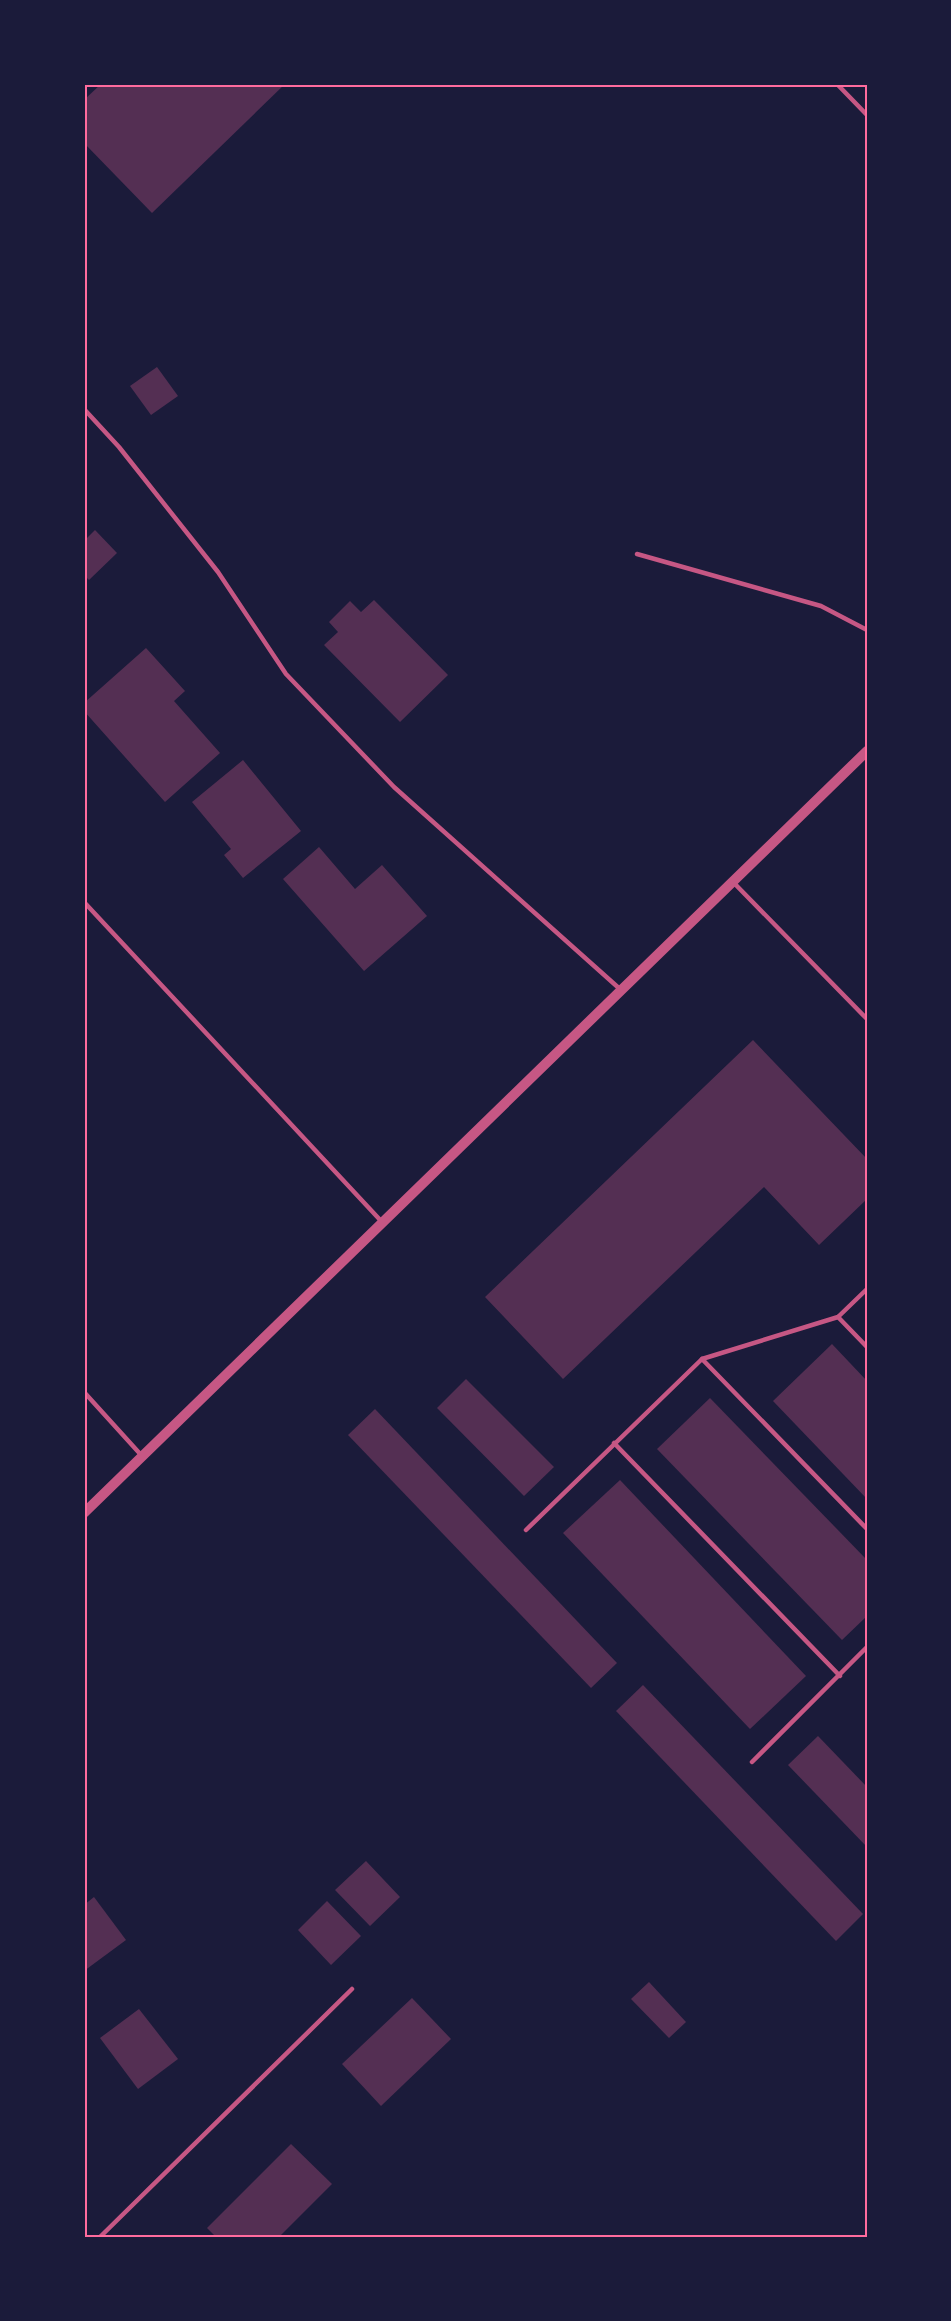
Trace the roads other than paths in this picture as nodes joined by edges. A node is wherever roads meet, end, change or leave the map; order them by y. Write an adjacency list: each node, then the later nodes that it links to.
1 (837, 84): 2 (lane)
2 (867, 115)
3 (84, 409): 9 (lane)
4 (637, 554): 5 (lane)
5 (867, 630)
6 (867, 751): 7 (street)
7 (733, 882): 9 (street); 10 (lane)
8 (84, 902): 11 (lane)
9 (621, 990): 11 (street)
10 (867, 1019)
11 (382, 1222): 18 (street)
12 (867, 1289): 13 (lane)
13 (838, 1317): 14 (lane); 15 (lane)
14 (867, 1347)
15 (702, 1359): 17 (lane); 20 (lane)
16 (84, 1392): 18 (lane)
17 (614, 1443): 21 (lane); 23 (lane)
18 (142, 1456): 19 (street)
19 (84, 1513)
20 (867, 1529)
21 (526, 1530)
22 (867, 1647): 23 (lane)
23 (840, 1676): 24 (lane)
24 (752, 1762)
25 (352, 1989): 26 (lane)
26 (100, 2237)

